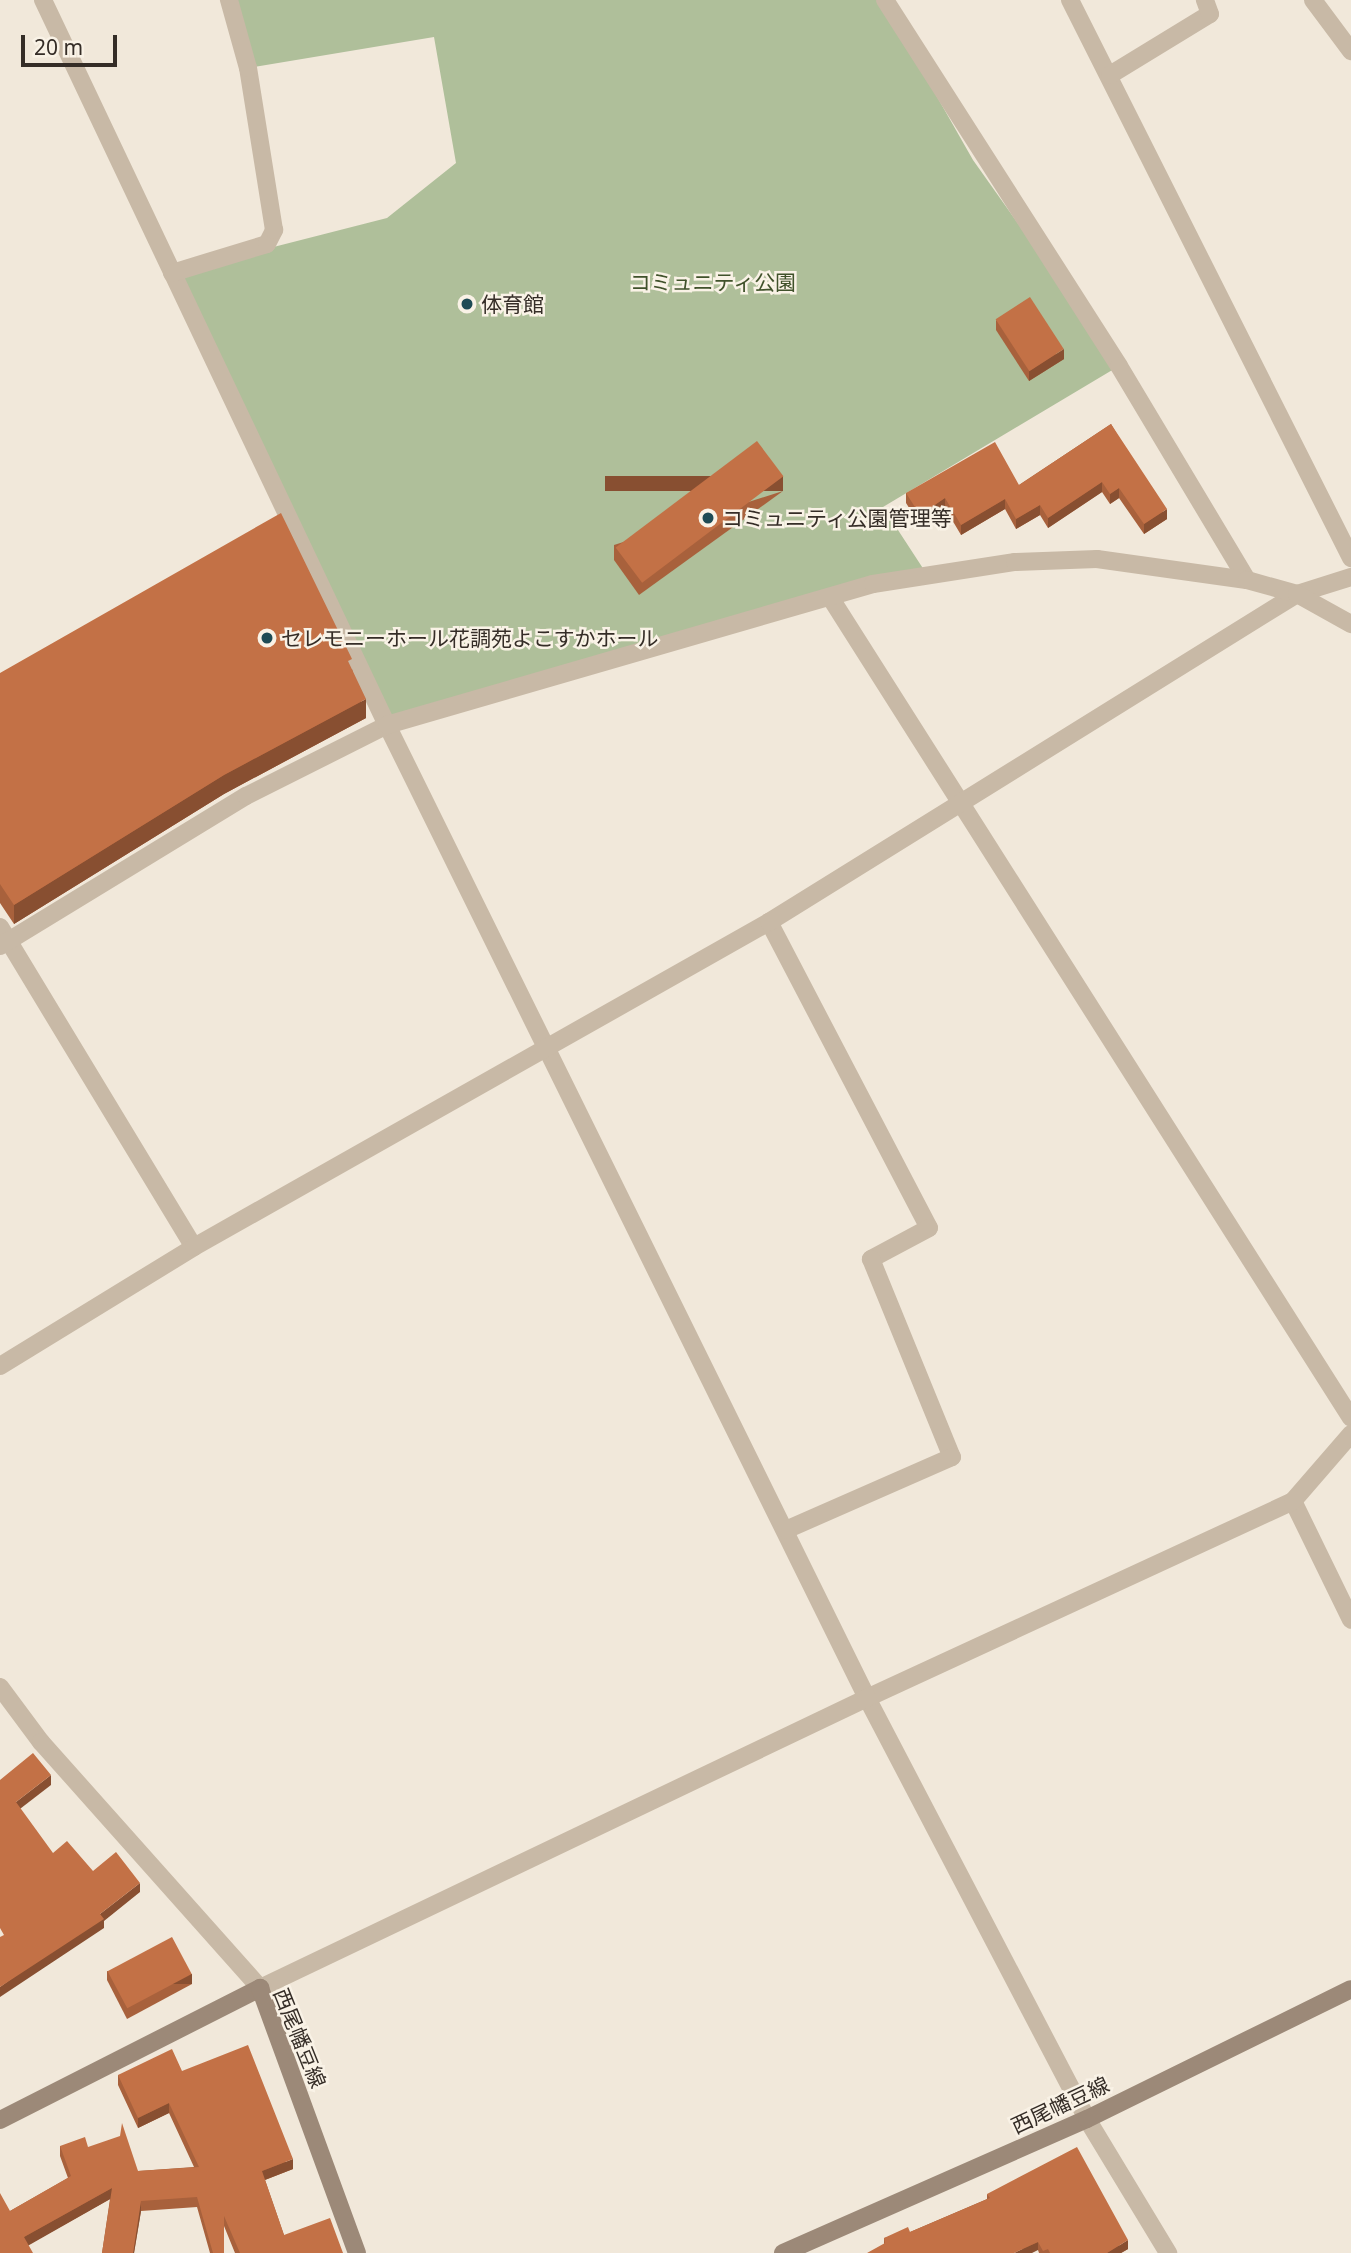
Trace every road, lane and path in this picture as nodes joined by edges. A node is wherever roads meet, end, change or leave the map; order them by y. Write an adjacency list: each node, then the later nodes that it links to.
1 (43, 0): 9 (street)
2 (229, 0): 9 (street)
3 (886, 0): 12 (street)
4 (1070, 0): 8 (street)
5 (1205, 0): 8 (street)
6 (1313, 0): 7 (street)
7 (1351, 51)
8 (1110, 75): 10 (street)
9 (172, 273): 16 (street)
10 (1351, 558)
11 (1351, 577): 13 (street)
12 (1247, 580): 13 (street); 14 (street)
13 (1297, 594): 15 (street); 17 (street)
14 (830, 597): 16 (street); 17 (street)
15 (1351, 624)
16 (387, 725): 19 (street); 20 (street)
17 (958, 802): 18 (street); 23 (street)
18 (769, 922): 20 (street); 26 (street)
19 (3, 938): 21 (street)
20 (547, 1051): 21 (street); 26 (street)
21 (194, 1247): 22 (street)
22 (0, 1366)
23 (1351, 1418)
24 (1351, 1434): 25 (street)
25 (1293, 1501): 27 (street); 29 (street)
26 (786, 1530): 29 (street)
27 (1351, 1620)
28 (0, 1687): 30 (street)
29 (867, 1698): 30 (street); 32 (street)
30 (260, 1989): 33 (main road, 西尾幡豆線); 34 (main road, 西尾幡豆線)
31 (1351, 1989): 32 (main road, 西尾幡豆線)
32 (1087, 2119): 35 (main road, 西尾幡豆線); 36 (street)
33 (0, 2120)
34 (357, 2253)
35 (783, 2253)
36 (1168, 2253)

